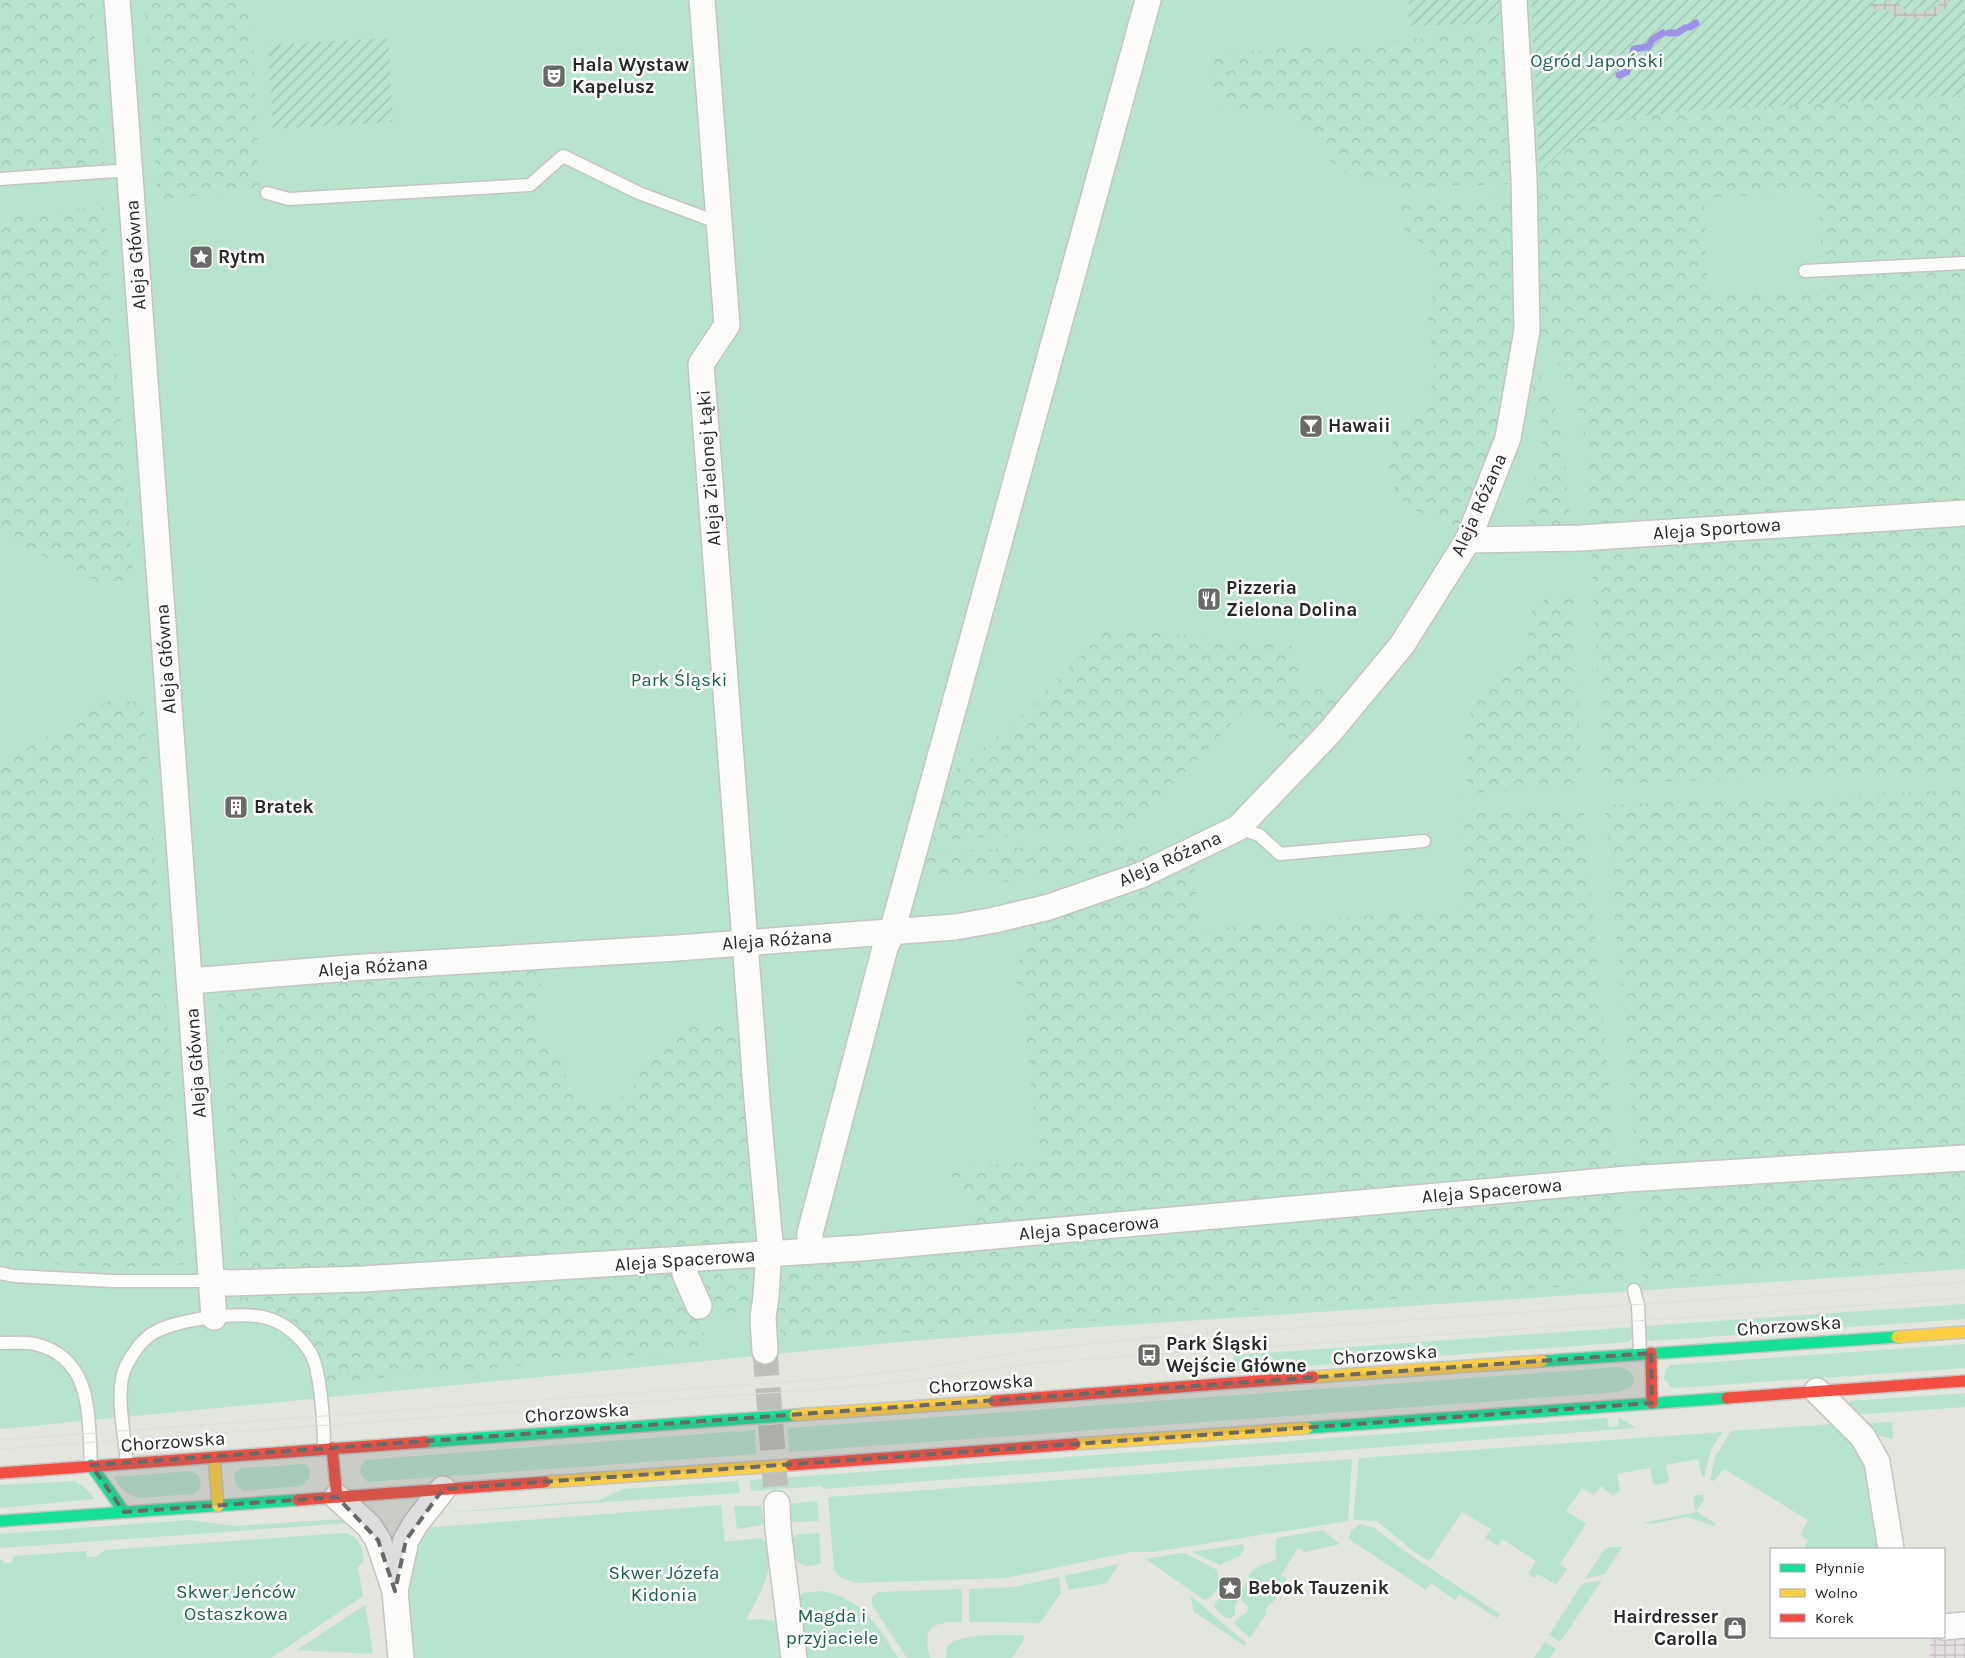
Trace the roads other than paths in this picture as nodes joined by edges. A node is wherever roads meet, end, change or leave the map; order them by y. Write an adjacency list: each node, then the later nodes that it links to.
1 (118, 0): 5 (street, Aleja Główna)
2 (702, 0): 8 (street, Aleja Zielonej Łąki)
3 (1148, 0): 15 (street)
4 (1514, 0): 12 (street, Aleja Różana)
5 (130, 170): 6 (lane); 17 (street, Aleja Główna)
6 (0, 179)
7 (267, 193): 8 (lane)
8 (719, 223): 16 (street, Aleja Zielonej Łąki)
9 (1965, 263): 10 (lane)
10 (1805, 271)
11 (1965, 513): 12 (street, Aleja Sportowa)
12 (1468, 540): 13 (street, Aleja Różana)
13 (1238, 828): 14 (lane); 15 (street, Aleja Różana)
14 (1424, 842)
15 (892, 932): 16 (street, Aleja Różana); 19 (street)
16 (745, 942): 17 (street, Aleja Różana); 20 (street, Aleja Zielonej Łąki)
17 (190, 982): 23 (street, Aleja Główna)
18 (1965, 1158): 19 (street, Aleja Spacerowa)
19 (810, 1251): 20 (street, Aleja Spacerowa)
20 (771, 1254): 21 (street, Aleja Spacerowa); 29 (street, Aleja Zielonej Łąki)
21 (684, 1259): 23 (street, Aleja Spacerowa); 25 (street)
22 (0, 1273): 23 (lane)
23 (212, 1281): 26 (street, Aleja Główna)
24 (1634, 1290): 30 (lane)
25 (699, 1306)
26 (214, 1318): 34 (lane); 36 (lane)
27 (1965, 1332): 30 (main road, Chorzowska)
28 (0, 1343): 37 (lane)
29 (765, 1351)
30 (1645, 1354): 33 (main road); 34 (main road, Chorzowska)
31 (1965, 1381): 32 (main road)
32 (1817, 1391): 33 (main road); 45 (street)
33 (1652, 1402): 39 (main road)
34 (328, 1448): 35 (main road, Chorzowska); 40 (main road)
35 (214, 1457): 36 (main road, Chorzowska); 42 (main road)
36 (127, 1463): 37 (main road, Chorzowska)
37 (91, 1466): 38 (main road, Chorzowska); 43 (main road)
38 (0, 1473)
39 (443, 1490): 40 (main road); 46 (street)
40 (337, 1497): 42 (main road); 46 (street)
41 (777, 1504): 50 (street)
42 (218, 1506): 43 (main road)
43 (124, 1512): 44 (main road)
44 (0, 1521)
45 (1891, 1548)
46 (395, 1591): 49 (street)
47 (1965, 1625): 48 (street)
48 (1945, 1627)
49 (401, 1658)
50 (794, 1658)

